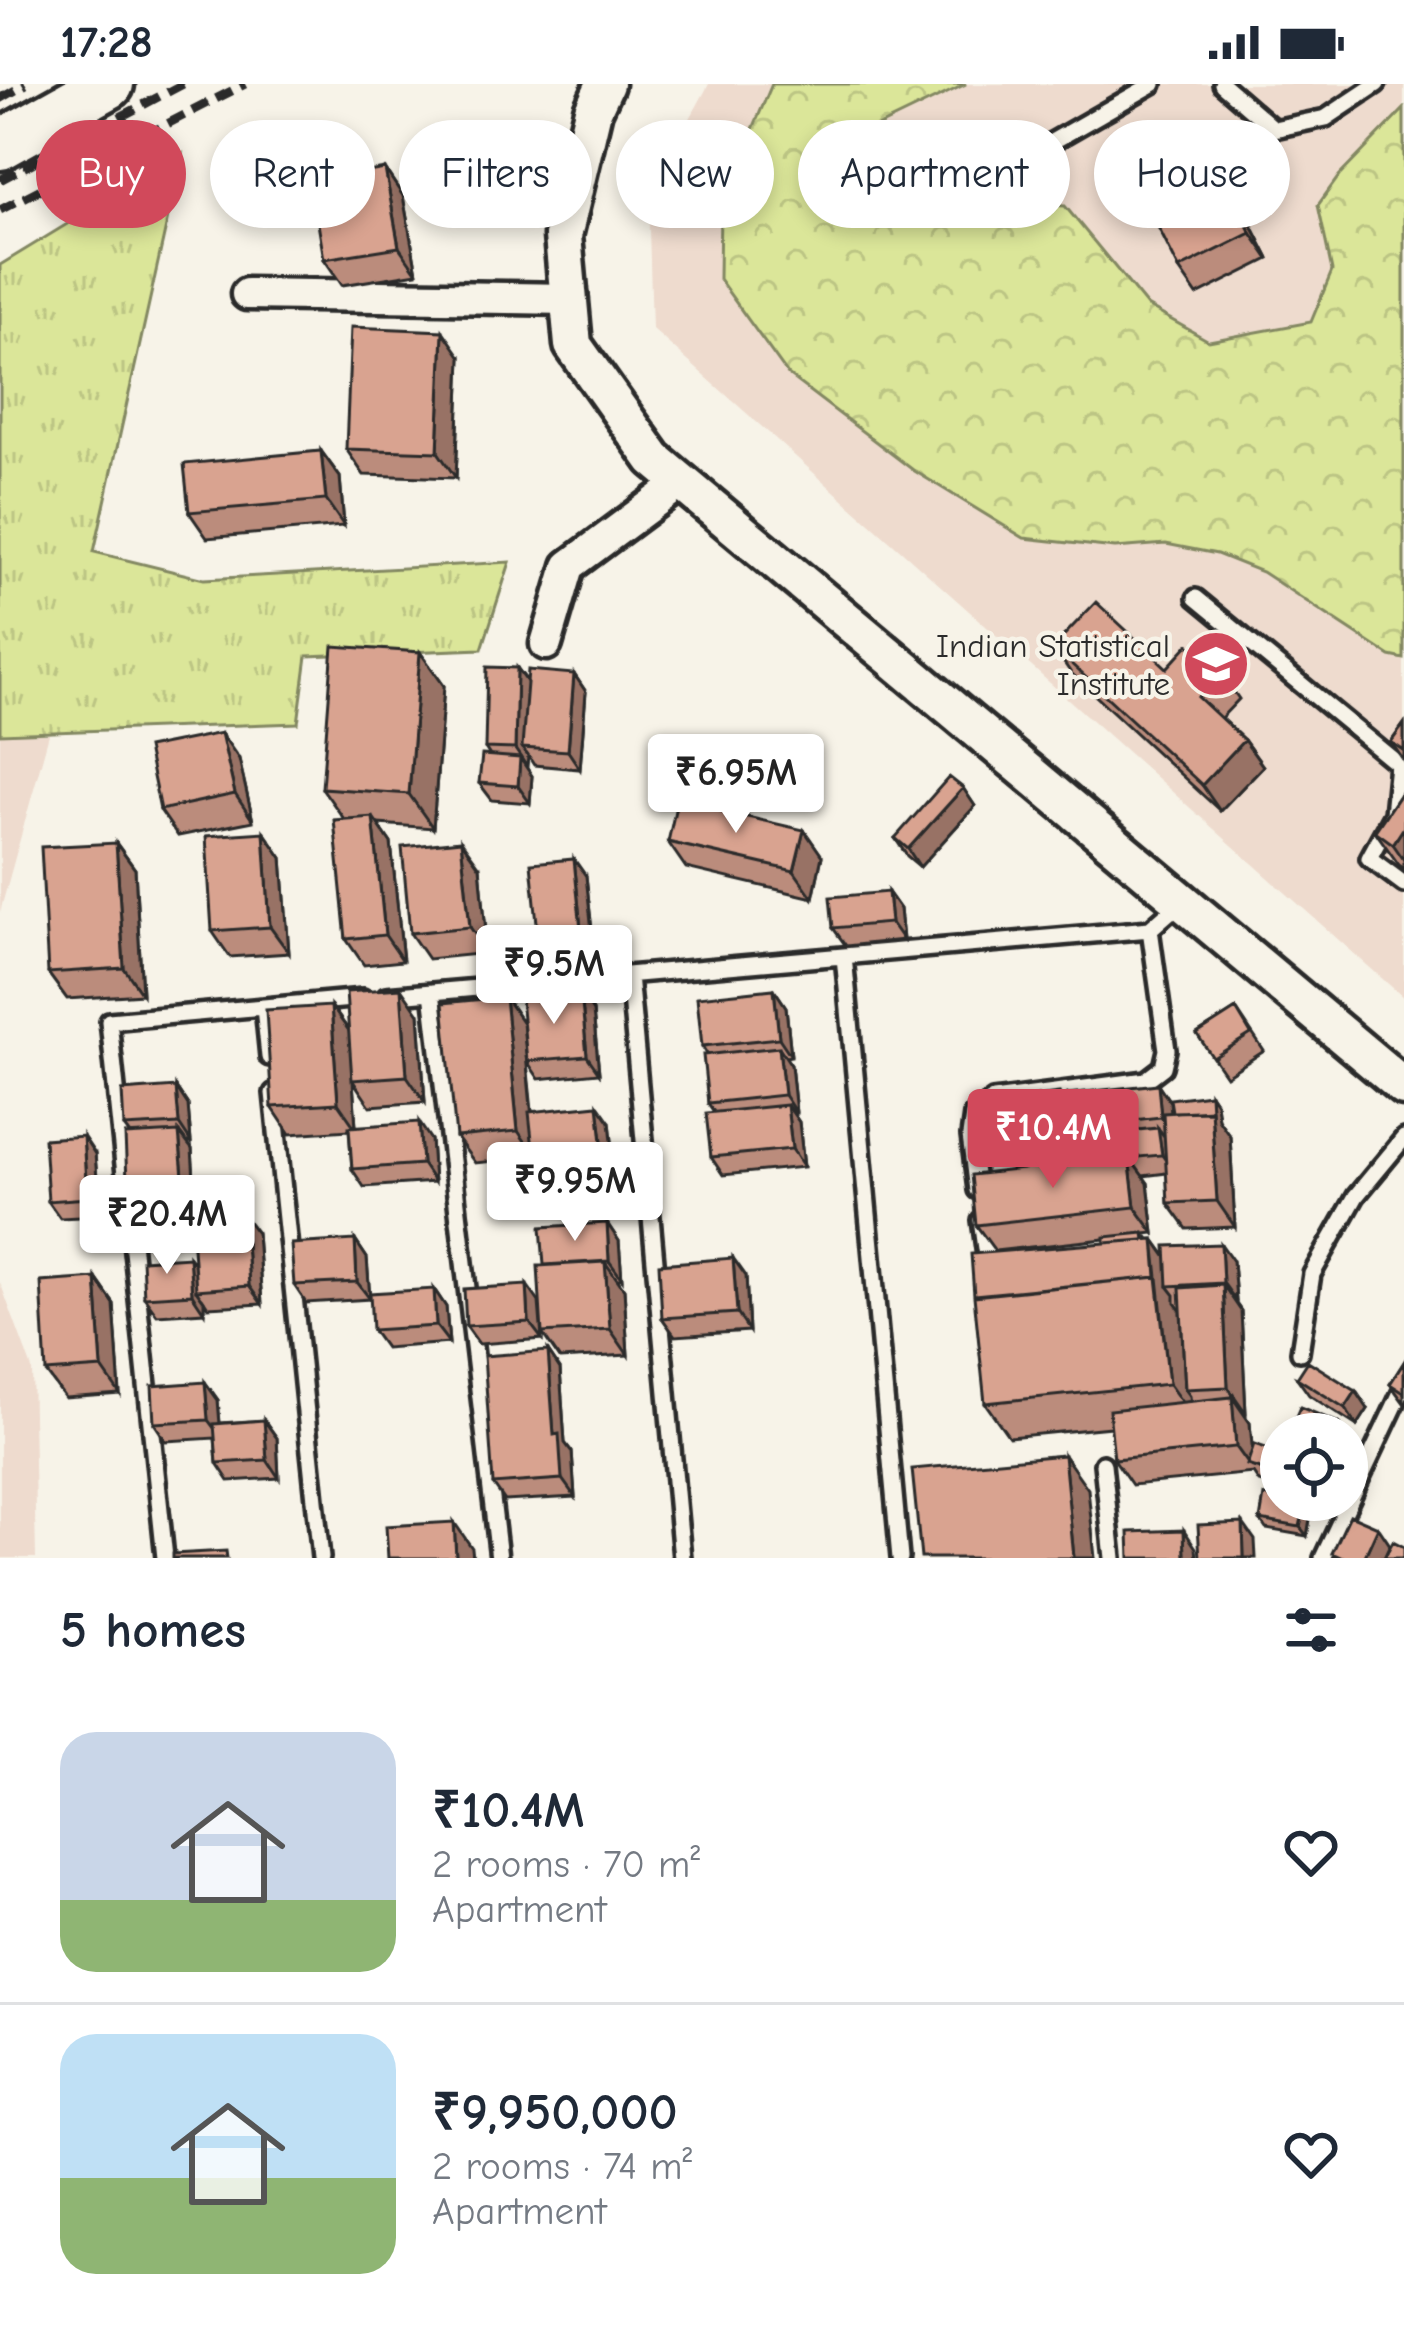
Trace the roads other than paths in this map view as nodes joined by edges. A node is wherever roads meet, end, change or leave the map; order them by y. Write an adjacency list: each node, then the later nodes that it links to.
1 (109, 84): 7 (highway)
2 (605, 84): 9 (street)
3 (1153, 84): 6 (lane)
4 (1222, 84): 5 (lane)
5 (1377, 84)
6 (1070, 131)
7 (0, 145)
8 (247, 294): 9 (street)
9 (569, 299): 10 (street)
10 (682, 482): 12 (street); 14 (street)
11 (1196, 598): 13 (lane)
12 (546, 644)
13 (1404, 884)
14 (1182, 901): 15 (lane); 20 (street)
15 (1150, 929): 16 (lane); 22 (lane)
16 (844, 956): 17 (lane); 30 (lane)
17 (629, 975): 18 (lane); 29 (lane)
18 (432, 992): 19 (lane); 28 (lane)
19 (264, 1007): 26 (lane); 27 (lane)
20 (1404, 1087)
21 (1404, 1138): 23 (lane)
22 (988, 1270)
23 (1300, 1352)
24 (1404, 1386): 32 (lane)
25 (1103, 1464): 31 (lane)
26 (166, 1558)
27 (321, 1558)
28 (499, 1558)
29 (682, 1558)
30 (900, 1558)
31 (1113, 1558)
32 (1323, 1558)

